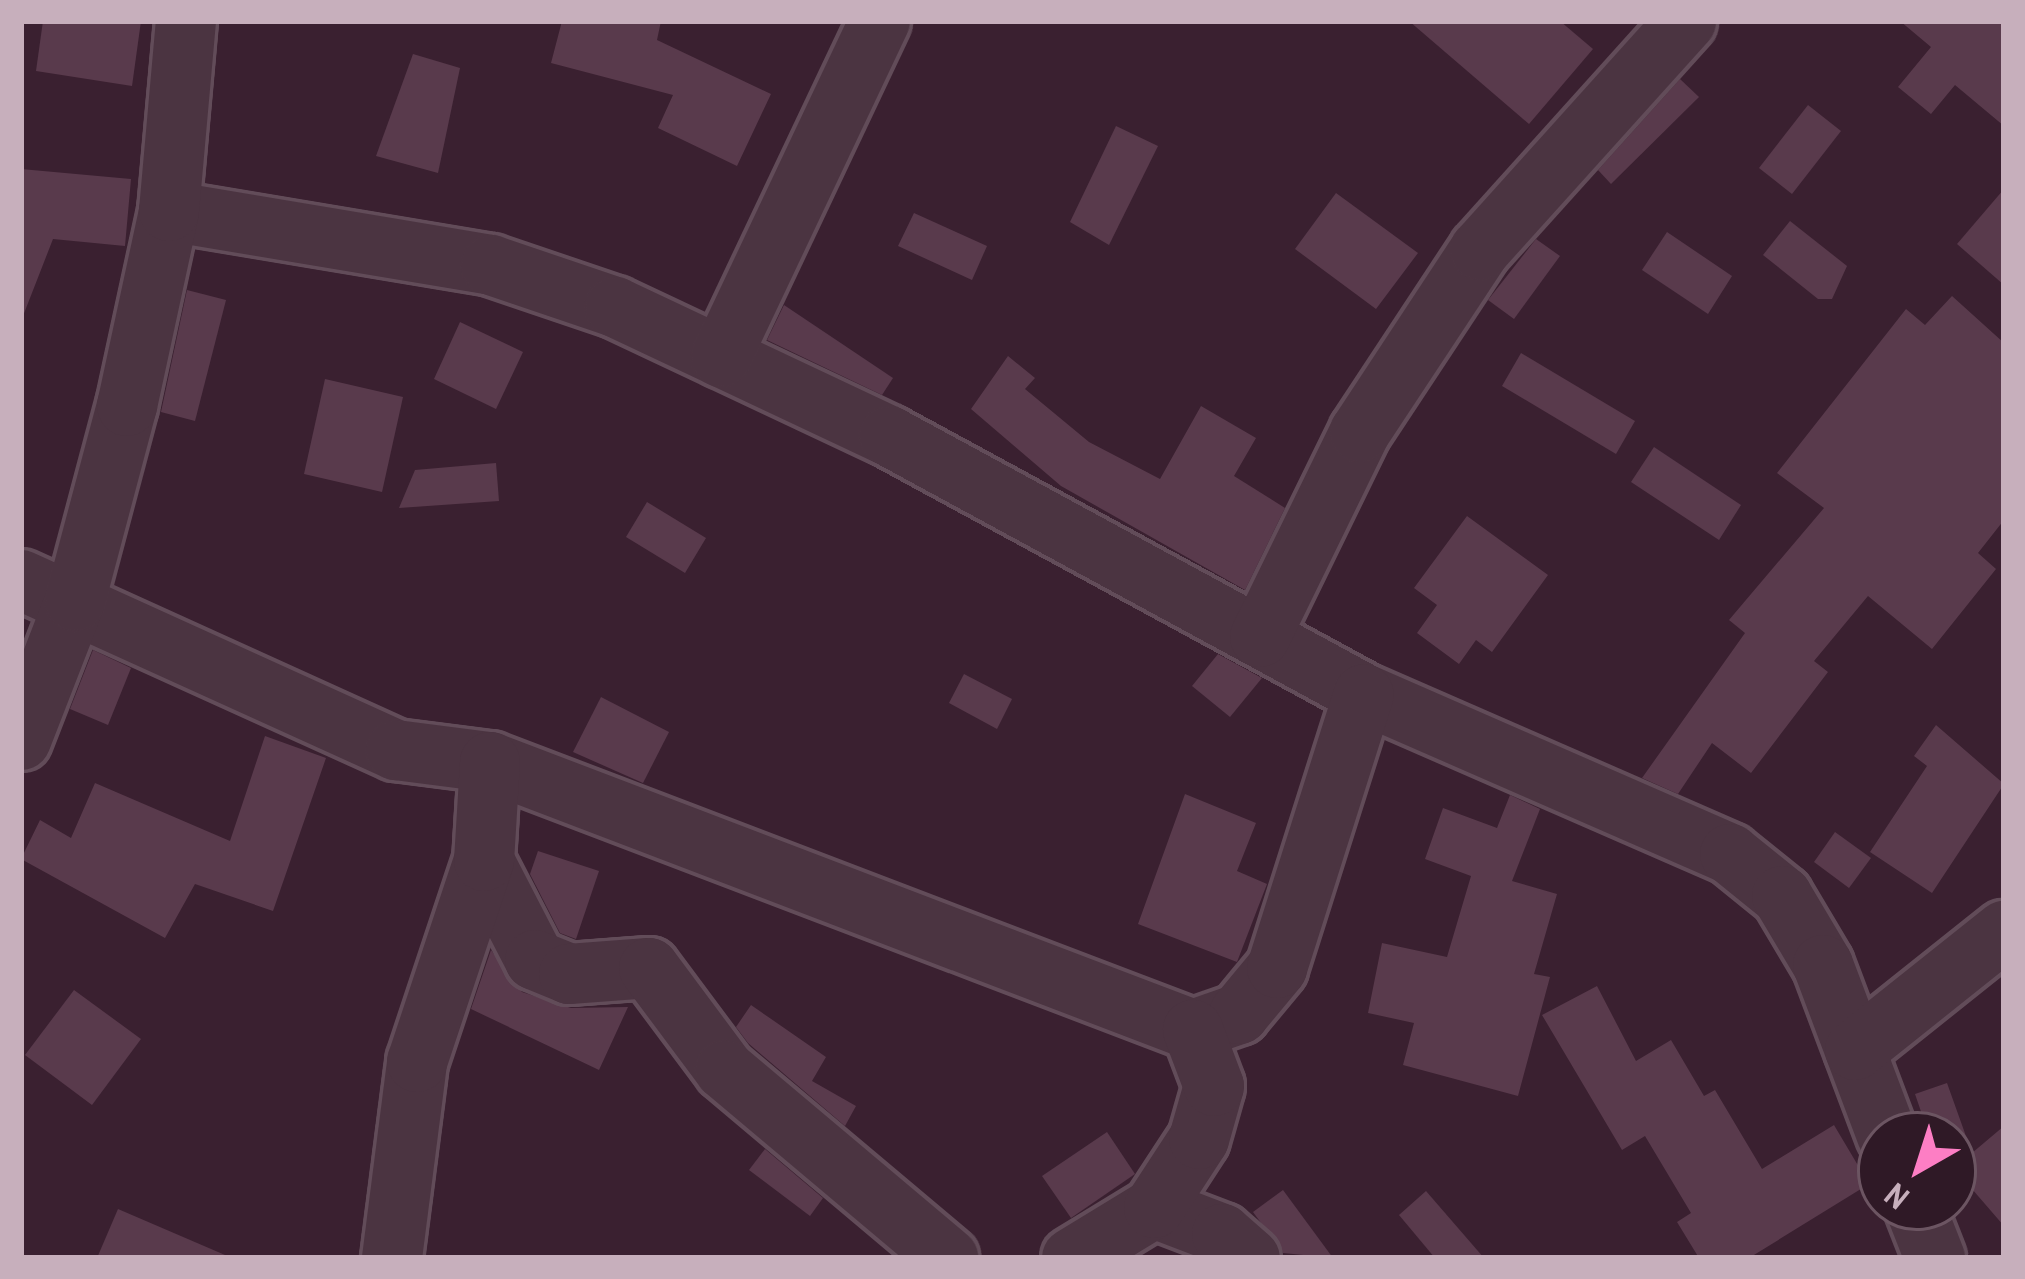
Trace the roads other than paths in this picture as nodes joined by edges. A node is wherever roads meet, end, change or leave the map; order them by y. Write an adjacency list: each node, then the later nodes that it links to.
1 (186, 21): 4 (street)
2 (880, 21): 5 (street)
3 (1685, 21): 7 (street)
4 (170, 211): 5 (street); 6 (street)
5 (721, 357): 7 (street)
6 (48, 590): 9 (street); 10 (street)
7 (1260, 637): 8 (street)
8 (1364, 694): 13 (street); 14 (street)
9 (21, 740)
10 (490, 762): 11 (street); 13 (street)
11 (484, 861): 17 (street); 18 (street)
12 (2004, 932): 14 (street)
13 (1192, 1030): 16 (street)
14 (1855, 1050): 15 (street)
15 (1878, 1111)
16 (1154, 1208): 19 (street); 20 (street)
17 (392, 1258)
18 (948, 1258)
19 (1072, 1258)
20 (1250, 1258)

